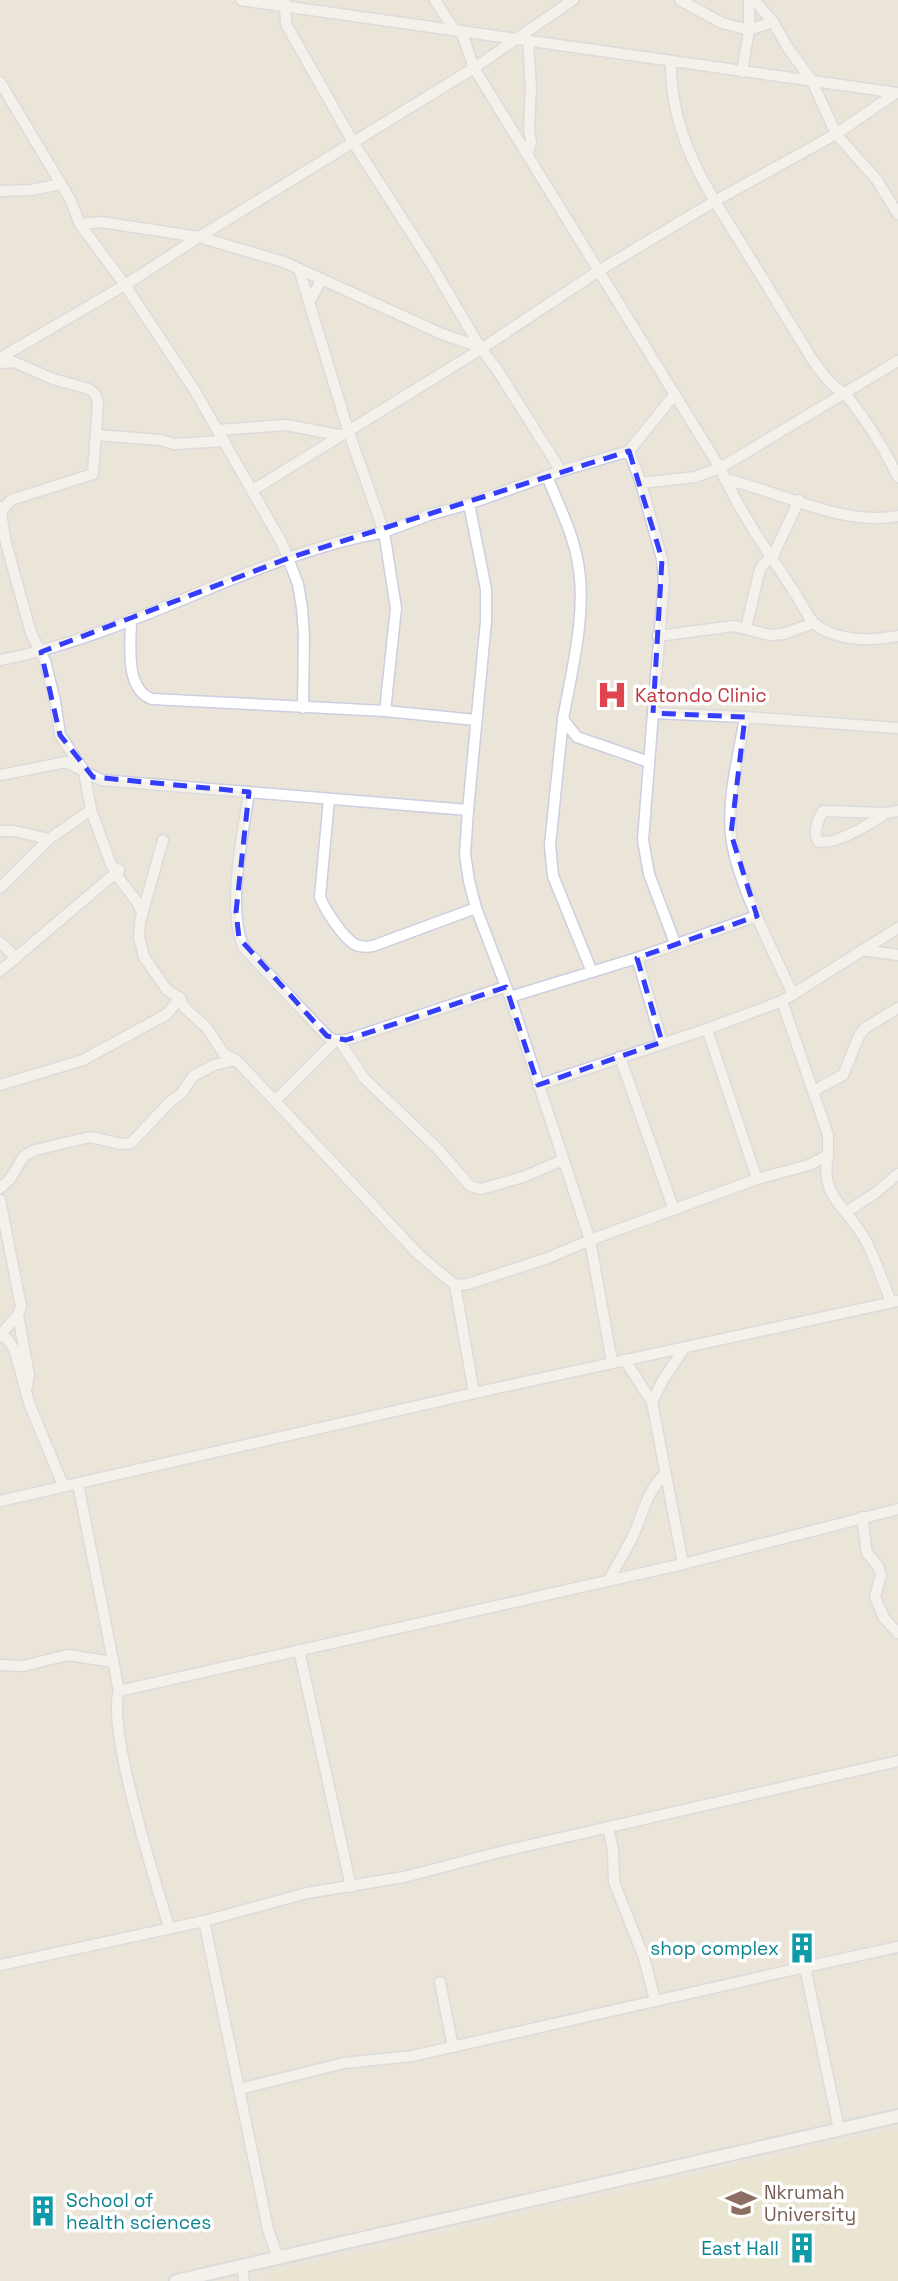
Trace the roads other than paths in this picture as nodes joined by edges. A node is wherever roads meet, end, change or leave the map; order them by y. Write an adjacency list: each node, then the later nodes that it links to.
1 (241, 0): 6 (street)
2 (435, 0): 8 (street)
3 (573, 0): 10 (street)
4 (680, 0): 9 (street)
5 (752, 0): 7 (street); 9 (street)
6 (285, 3): 8 (street); 19 (street)
7 (773, 22): 9 (street); 15 (street)
8 (457, 30): 10 (street); 13 (street)
9 (749, 30): 14 (street)
10 (515, 39): 11 (street); 13 (street)
11 (528, 41): 12 (street); 20 (street)
12 (671, 62): 14 (street); 23 (street)
13 (474, 68): 19 (street); 20 (street)
14 (742, 72): 15 (street)
15 (812, 81): 17 (street); 18 (street)
16 (0, 82): 21 (street)
17 (897, 93): 18 (street)
18 (836, 134): 23 (street); 24 (street)
19 (353, 142): 26 (street); 32 (street)
20 (527, 154): 28 (street)
21 (61, 184): 22 (street); 25 (street)
22 (0, 191)
23 (715, 201): 28 (street); 35 (street)
24 (898, 214)
25 (80, 224): 26 (street); 30 (street)
26 (199, 237): 27 (street); 30 (street)
27 (299, 269): 29 (street); 31 (street)
28 (600, 270): 32 (street); 36 (street)
29 (322, 279): 31 (street); 32 (street)
30 (125, 285): 33 (street); 37 (street)
31 (309, 302): 38 (street)
32 (480, 348): 38 (street); 43 (street)
33 (0, 361): 39 (street)
34 (898, 361): 35 (street)
35 (845, 393): 42 (street); 45 (street)
36 (675, 394): 41 (street); 42 (street)
37 (218, 430): 38 (street); 40 (street)
38 (343, 432): 48 (street); 53 (street)
39 (97, 435): 40 (street); 51 (street)
40 (224, 441): 48 (street)
41 (629, 451): 43 (street); 47 (street)
42 (720, 468): 46 (street); 47 (street)
43 (561, 471): 44 (street)
44 (547, 476): 50 (street); 67 (street)
45 (898, 477)
46 (724, 479): 49 (street); 55 (street)
47 (641, 483): 59 (street)
48 (253, 490): 54 (street)
49 (799, 500): 52 (street); 55 (street)
50 (469, 504): 53 (street); 68 (street)
51 (1, 511): 61 (street)
52 (898, 516)
53 (384, 532): 54 (street); 64 (street)
54 (289, 558): 56 (street); 63 (street)
55 (772, 558): 57 (street); 58 (street)
56 (131, 619): 61 (street); 63 (street)
57 (814, 623): 58 (street); 60 (street)
58 (746, 628): 59 (street)
59 (659, 636): 65 (street)
60 (898, 636)
61 (41, 652): 62 (street); 73 (street)
62 (0, 660)
63 (303, 708): 64 (street)
64 (385, 711): 68 (street)
65 (653, 713): 66 (street); 72 (street)
66 (745, 718): 69 (street); 88 (street)
67 (563, 719): 70 (street); 71 (street)
68 (476, 720): 78 (street)
69 (898, 728)
70 (577, 737): 71 (street); 72 (street)
71 (560, 744): 97 (street)
72 (649, 762): 91 (street)
73 (84, 771): 74 (street); 75 (street); 77 (street)
74 (0, 775)
75 (249, 792): 76 (street); 104 (street)
76 (329, 799): 78 (street); 86 (street)
77 (92, 810): 82 (street); 84 (street)
78 (467, 810): 86 (street)
79 (898, 811): 80 (street)
80 (886, 813): 80 (street)
81 (0, 831): 82 (street)
82 (49, 839): 85 (street)
83 (163, 840): 87 (street)
84 (119, 870): 87 (street); 94 (street)
85 (0, 888)
86 (476, 908): 98 (street)
87 (142, 914): 100 (street)
88 (757, 916): 91 (street); 99 (street)
89 (898, 928): 92 (street)
90 (0, 942): 94 (street)
91 (675, 943): 95 (street)
92 (862, 950): 93 (street); 99 (street)
93 (898, 955)
94 (16, 958): 96 (street)
95 (637, 958): 97 (street); 105 (street)
96 (0, 971)
97 (592, 972): 98 (street)
98 (507, 992): 104 (street); 109 (street)
99 (793, 995): 101 (street)
100 (180, 998): 107 (street); 108 (street)
101 (782, 1001): 103 (street); 110 (street)
102 (898, 1008): 110 (street)
103 (707, 1029): 105 (street); 117 (street)
104 (337, 1040): 111 (street); 113 (street)
105 (662, 1042): 106 (street)
106 (620, 1057): 109 (street); 120 (street)
107 (236, 1060): 111 (street); 118 (street)
108 (0, 1085)
109 (538, 1085): 113 (street)
110 (813, 1091): 112 (street)
111 (275, 1101): 123 (street)
112 (828, 1155): 114 (street); 115 (street)
113 (563, 1160): 122 (street)
114 (808, 1165): 115 (street); 117 (street)
115 (825, 1172): 121 (street)
116 (898, 1174): 121 (street)
117 (757, 1179): 120 (street)
118 (0, 1188)
119 (0, 1200): 125 (street)
120 (674, 1210): 122 (street)
121 (846, 1212): 124 (street)
122 (590, 1240): 123 (street); 129 (street)
123 (456, 1285): 131 (street)
124 (894, 1301): 127 (street)
125 (18, 1314): 126 (street); 130 (street)
126 (1, 1334): 130 (street)
127 (685, 1347): 128 (street); 132 (street)
128 (625, 1360): 129 (street); 132 (street)
129 (612, 1362): 131 (street)
130 (27, 1392): 135 (street)
131 (474, 1393): 134 (street)
132 (652, 1402): 133 (street)
133 (664, 1475): 139 (street); 140 (street)
134 (78, 1484): 135 (street); 143 (street)
135 (63, 1485): 136 (street)
136 (0, 1500)
137 (898, 1509): 138 (street)
138 (862, 1517): 139 (street); 141 (street)
139 (683, 1564): 140 (street)
140 (608, 1581): 142 (street)
141 (898, 1633)
142 (299, 1650): 145 (street); 148 (street)
143 (113, 1662): 144 (street); 145 (street)
144 (0, 1665)
145 (119, 1691): 150 (street)
146 (898, 1761): 147 (street)
147 (608, 1828): 148 (street); 155 (street)
148 (351, 1887): 149 (street)
149 (204, 1921): 150 (street); 157 (street)
150 (169, 1927): 152 (street)
151 (898, 1947): 153 (street)
152 (0, 1965)
153 (805, 1967): 155 (street); 159 (street)
154 (440, 1982): 156 (street)
155 (655, 2000): 156 (street)
156 (453, 2047): 157 (street)
157 (240, 2089): 160 (street)
158 (898, 2116): 159 (street)
159 (839, 2129): 160 (street)
160 (278, 2258): 161 (street)
161 (242, 2265): 162 (street); 163 (street)
162 (177, 2281)
163 (244, 2281)

